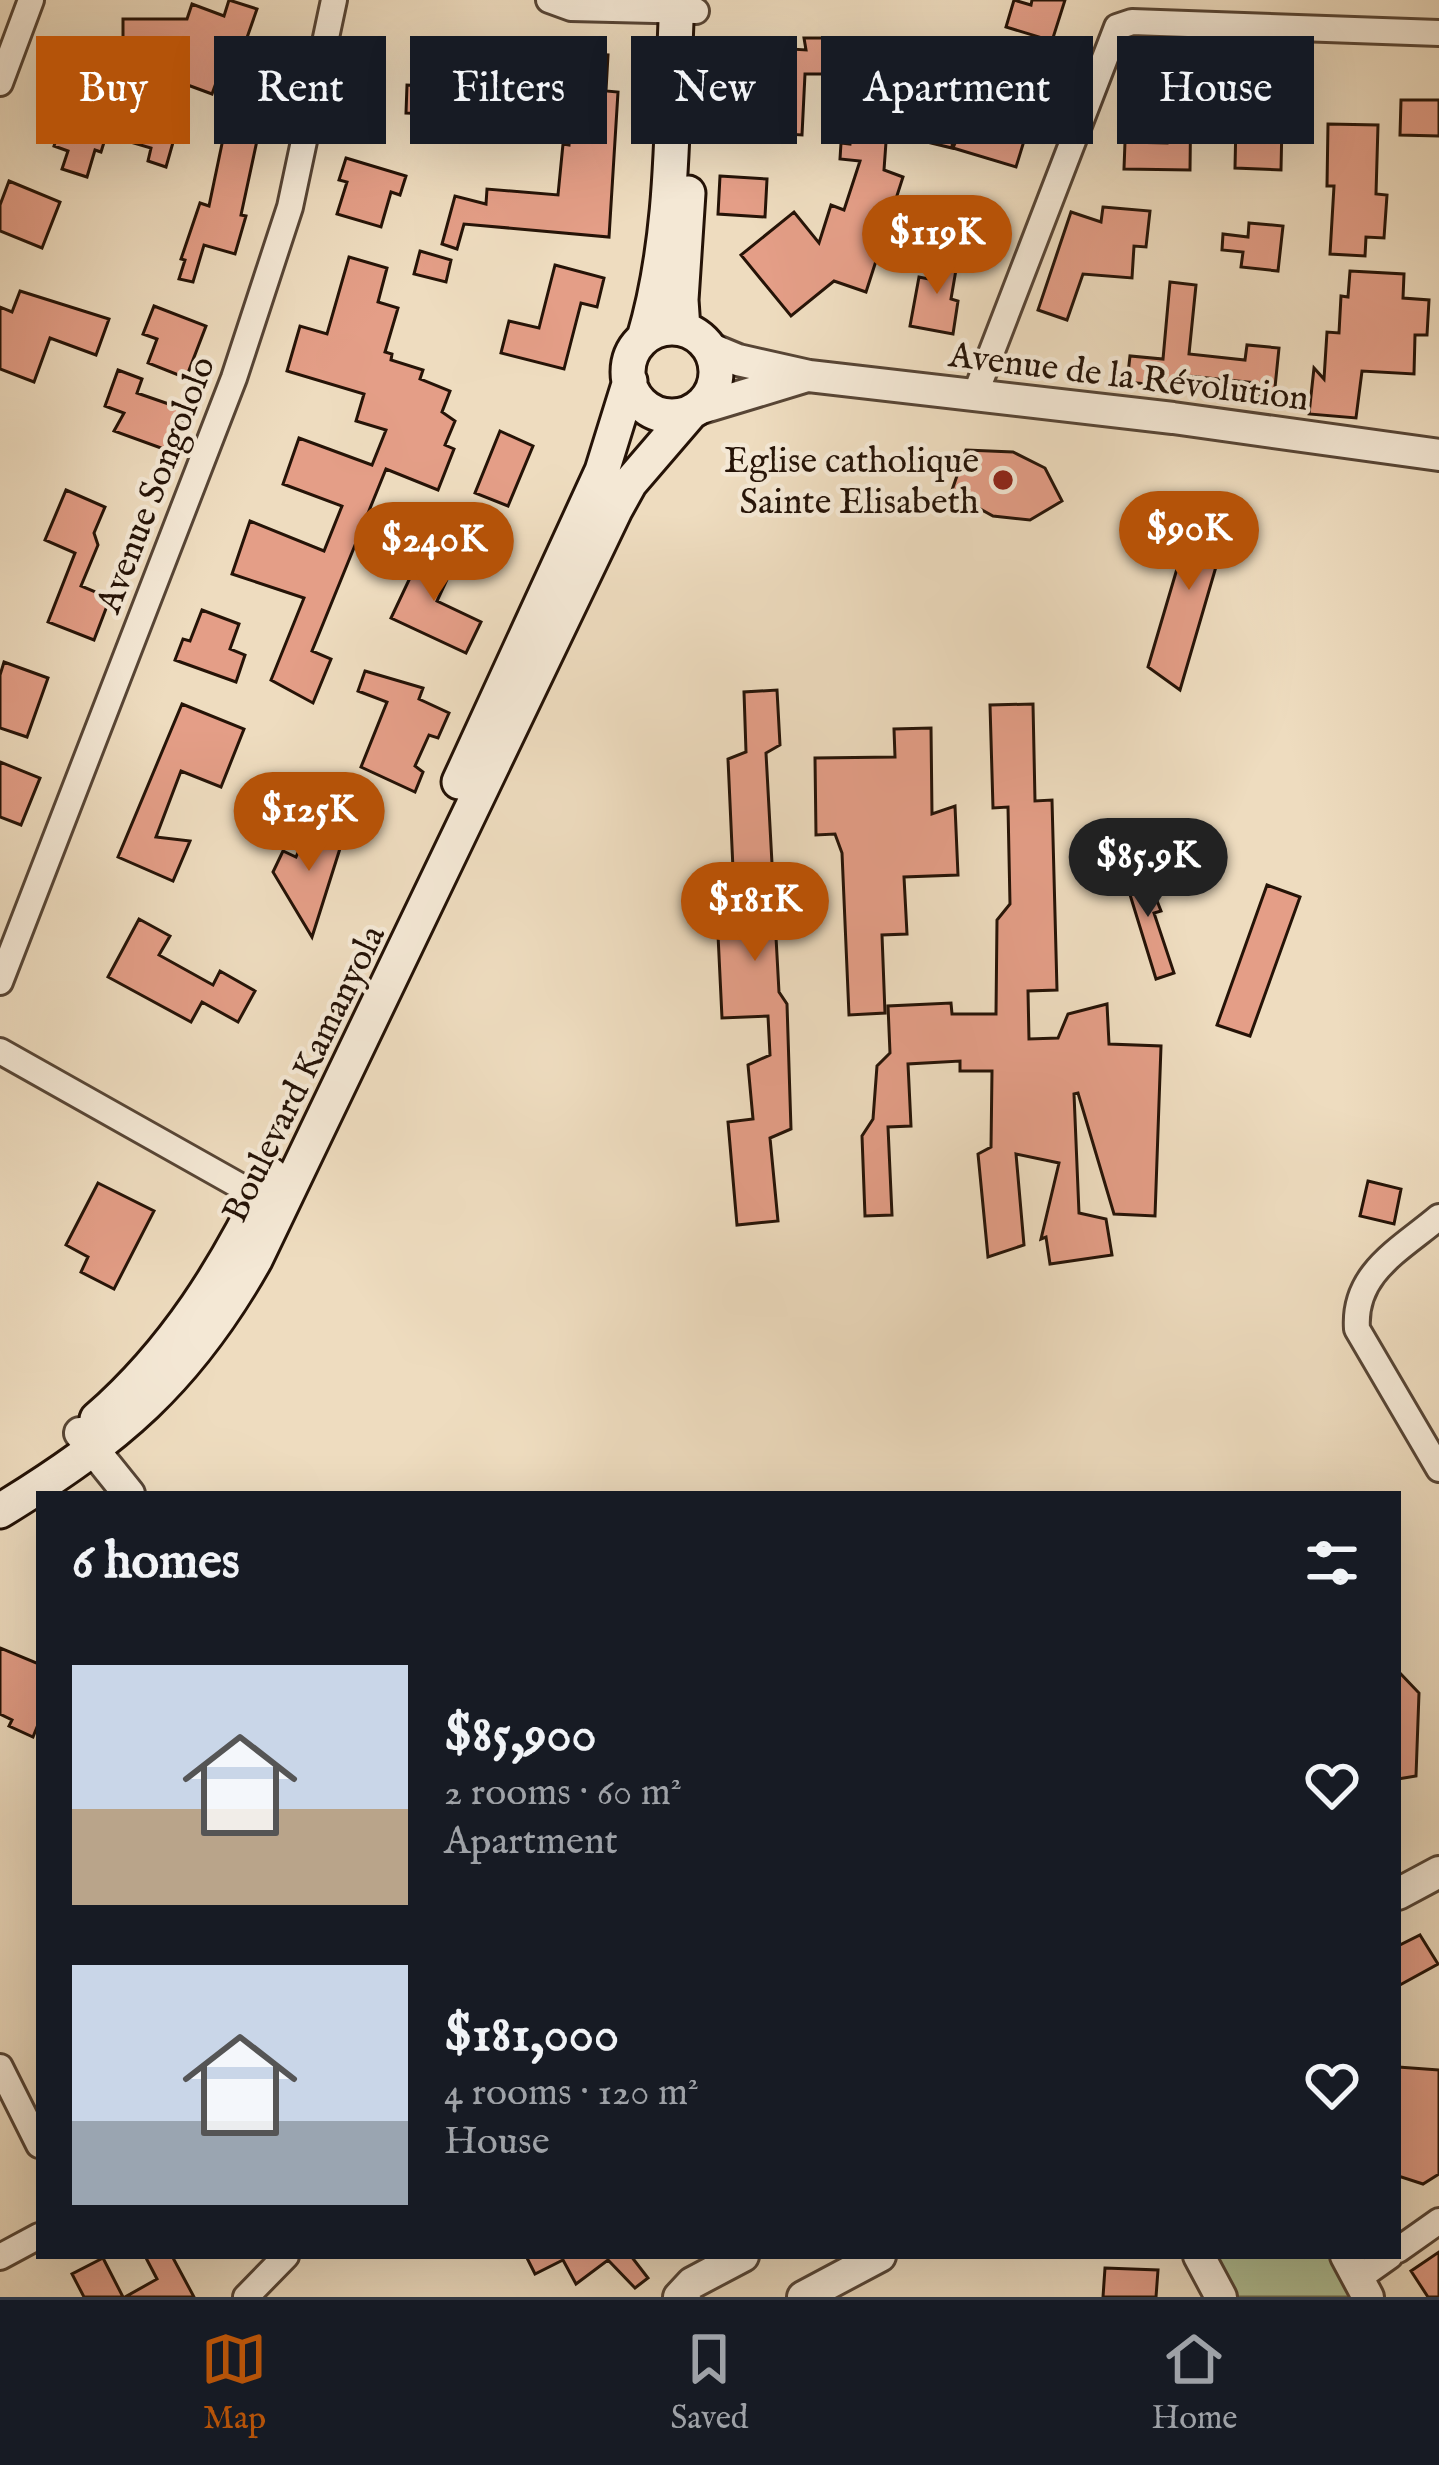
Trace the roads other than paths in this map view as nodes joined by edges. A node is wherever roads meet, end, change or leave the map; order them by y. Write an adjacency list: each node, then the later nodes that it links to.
1 (31, 0): 6 (street)
2 (334, 0): 15 (street, Avenue Songololo)
3 (549, 0): 4 (street)
4 (686, 5): 7 (main road); 8 (main road)
5 (1439, 33): 11 (street)
6 (0, 83)
7 (644, 338): 8 (main road); 10 (main road)
8 (696, 338): 9 (street, Avenue de la Révolution); 12 (main road)
9 (809, 376): 11 (street, Avenue de la Révolution); 12 (street)
10 (630, 381): 12 (main road); 14 (main road, Boulevard Kamanyola)
11 (975, 395): 13 (street, Avenue de la Révolution)
12 (693, 411): 14 (main road, Boulevard Kamanyola)
13 (1439, 454)
14 (477, 771): 17 (main road, Boulevard Kamanyola)
15 (0, 982)
16 (0, 1051): 17 (street)
17 (270, 1204): 19 (main road, Boulevard Kamanyola)
18 (1439, 1217): 20 (street)
19 (87, 1442): 21 (main road, Boulevard Kamanyola); 22 (street); 23 (main road, Boulevard Kamanyola)
20 (1439, 1469)
21 (0, 1485)
22 (127, 1491)
23 (0, 1510)
24 (1439, 1872): 25 (street)
25 (1401, 1892)
26 (0, 2067): 27 (street)
27 (36, 2139)
28 (1439, 2222): 30 (street)
29 (36, 2238): 31 (street)
30 (1401, 2248)
31 (0, 2257)
32 (283, 2259): 39 (street)
33 (737, 2259): 38 (street)
34 (874, 2259): 40 (street)
35 (1200, 2259): 41 (street)
36 (1385, 2259): 37 (street)
37 (1358, 2277)
38 (687, 2283)
39 (246, 2297)
40 (802, 2297)
41 (1221, 2297)

